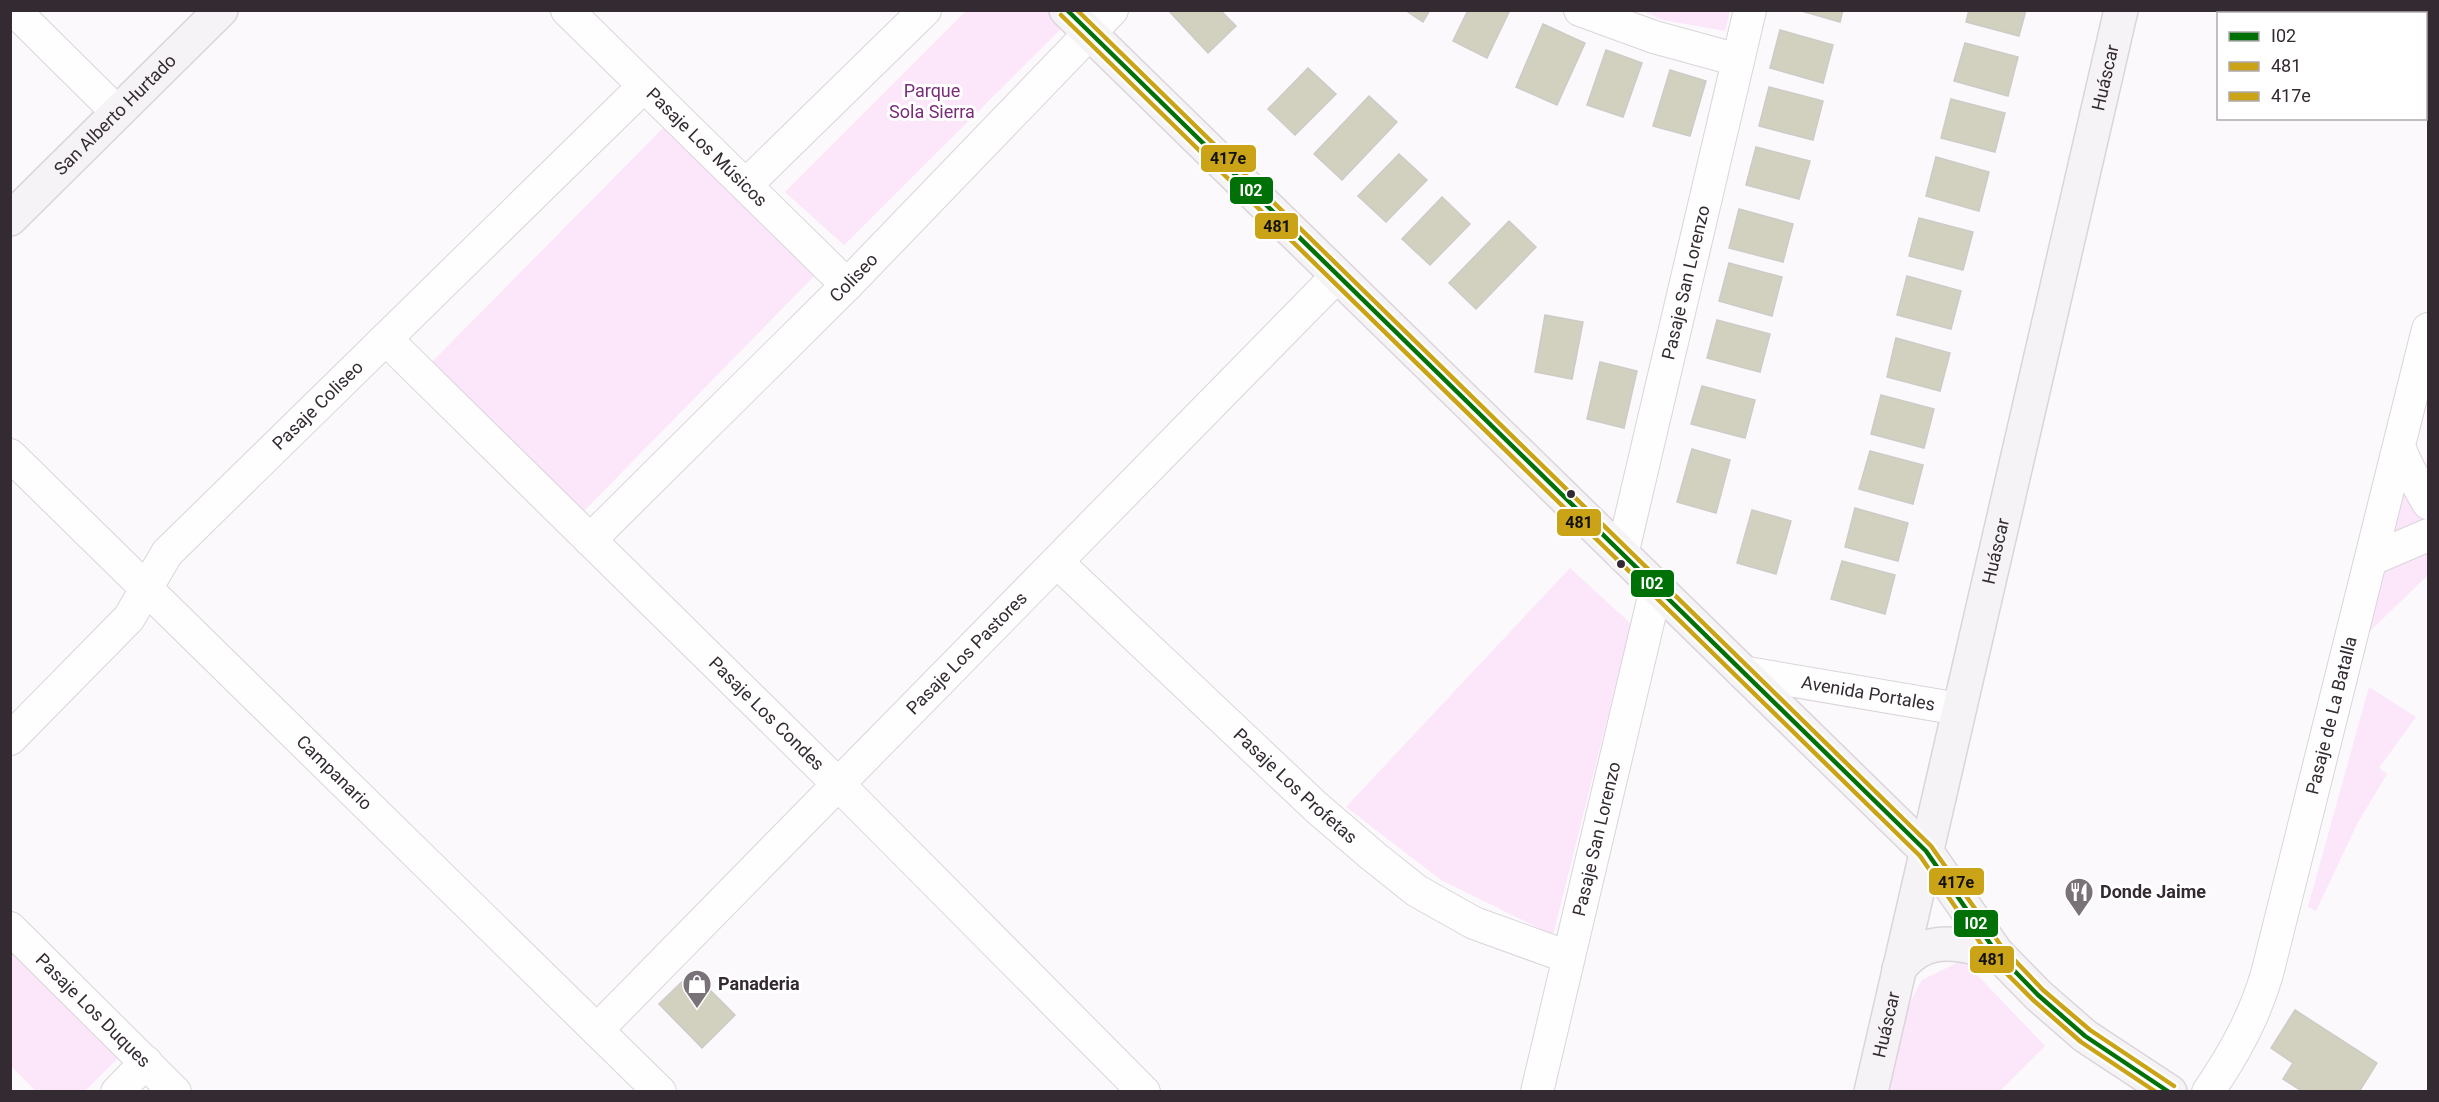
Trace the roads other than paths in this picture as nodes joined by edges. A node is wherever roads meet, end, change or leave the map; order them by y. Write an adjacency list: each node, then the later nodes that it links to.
1 (14, 10): 14 (street)
2 (221, 10): 14 (main road, San Alberto Hurtado)
3 (567, 10): 13 (street, Pasaje Los Músicos)
4 (925, 10): 15 (street)
5 (1066, 10): 11 (main road, Avenida Portales)
6 (1112, 10): 11 (street, Coliseo)
7 (1580, 10): 10 (street)
8 (1750, 10): 12 (street, Pasaje San Lorenzo)
9 (2121, 10): 32 (main road, Huáscar)
10 (1617, 17): 12 (street)
11 (1090, 34): 17 (main road, Avenida Portales); 18 (street, Coliseo)
12 (1738, 60): 26 (street, Pasaje San Lorenzo)
13 (644, 86): 15 (street, Pasaje Los Músicos); 20 (street, Pasaje Coliseo)
14 (117, 112): 16 (main road, San Alberto Hurtado)
15 (746, 185): 18 (street, Pasaje Los Músicos)
16 (10, 219)
17 (1337, 276): 26 (main road, Avenida Portales); 28 (street, Pasaje Los Pastores)
18 (847, 285): 25 (street, Coliseo)
19 (2428, 329): 21 (street, Pasaje de La Batalla)
20 (386, 339): 25 (street, Pasaje Los Condes); 29 (street, Pasaje Coliseo)
21 (2399, 448): 23 (street); 27 (street, Pasaje de La Batalla)
22 (10, 454): 29 (street, Campanario)
23 (2428, 503)
24 (2428, 535): 27 (street)
25 (590, 540): 34 (street, Pasaje Los Condes)
26 (1622, 555): 30 (main road, Avenida Portales)
27 (2372, 559): 49 (street, Pasaje de La Batalla)
28 (1057, 562): 34 (street, Pasaje Los Pastores); 38 (street, Pasaje Los Profetas)
29 (146, 588): 33 (street, Pasaje Coliseo); 40 (street, Campanario)
30 (1656, 588): 31 (main road, Avenida Portales); 38 (street, Pasaje San Lorenzo)
31 (1742, 672): 32 (street, Avenida Portales); 35 (main road, Avenida Portales)
32 (1959, 709): 35 (main road, Huáscar)
33 (10, 739)
34 (838, 784): 40 (street, Pasaje Los Pastores); 45 (street, Pasaje Los Condes)
35 (1926, 851): 37 (main road, Avenida Portales); 39 (main road, Huáscar)
36 (10, 928): 41 (street, Pasaje Los Duques)
37 (1996, 952): 39 (main road); 48 (main road, Avenida Portales)
38 (1569, 957): 46 (street, Pasaje San Lorenzo)
39 (1899, 969): 47 (main road, Huáscar)
40 (597, 1030): 44 (street, Campanario)
41 (146, 1062): 42 (street); 43 (street, Pasaje Los Duques)
42 (117, 1092)
43 (176, 1092)
44 (660, 1092)
45 (1144, 1092)
46 (1537, 1092)
47 (1871, 1092)
48 (2170, 1092)
49 (2208, 1092)

